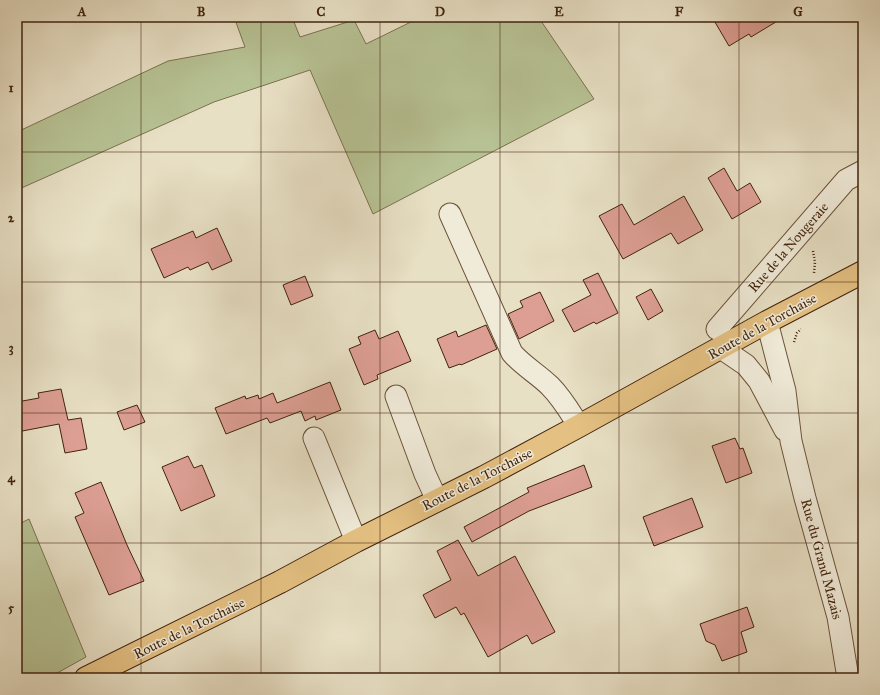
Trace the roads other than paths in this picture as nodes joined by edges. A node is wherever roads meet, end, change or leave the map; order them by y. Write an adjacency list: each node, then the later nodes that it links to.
1 (863, 171): 5 (street, Rue de la Nougeraie)
2 (450, 214): 7 (street)
3 (863, 272): 4 (main road, Route de la Torchaise)
4 (767, 322): 5 (main road, Route de la Torchaise); 9 (street, Rue du Grand Mazais)
5 (719, 338): 7 (main road, Route de la Torchaise); 9 (street, Rue du Grand Mazais)
6 (396, 396): 10 (street)
7 (579, 426): 10 (main road, Route de la Torchaise)
8 (314, 438): 11 (street)
9 (791, 441): 13 (street, Rue du Grand Mazais)
10 (437, 500): 11 (main road, Route de la Torchaise)
11 (356, 541): 12 (main road, Route de la Torchaise)
12 (86, 678)
13 (848, 678)

